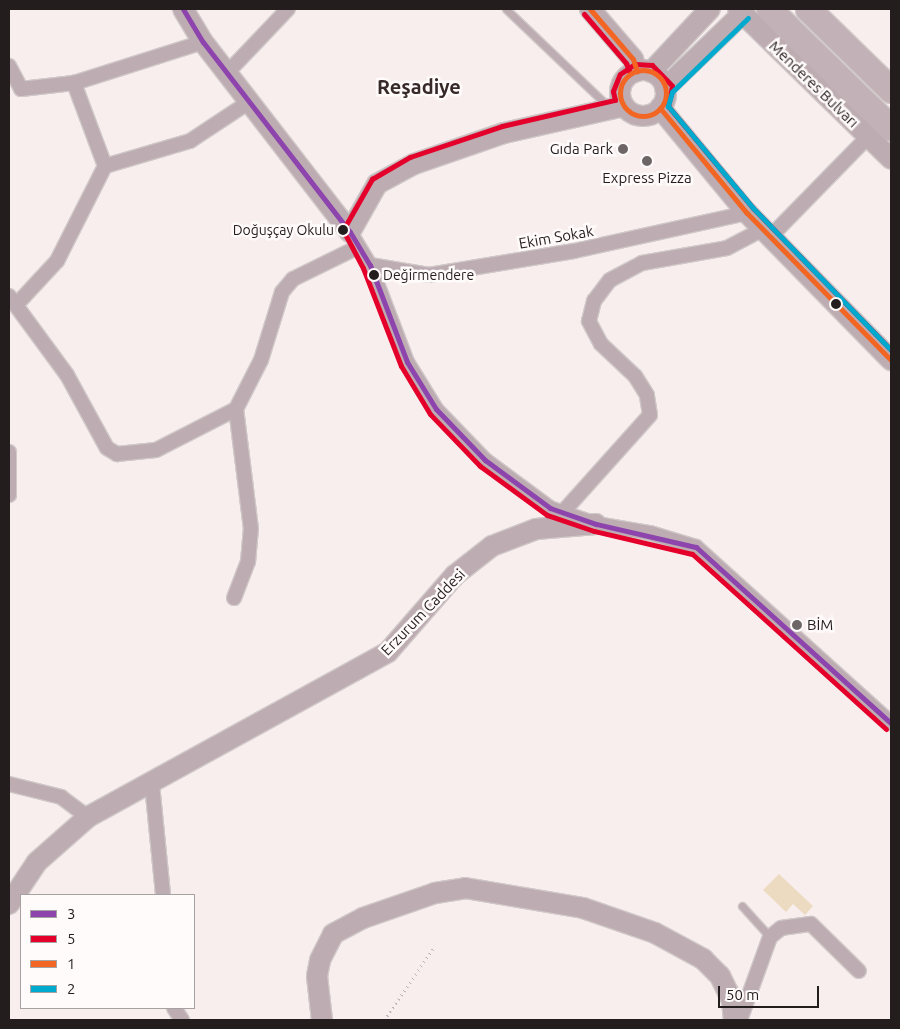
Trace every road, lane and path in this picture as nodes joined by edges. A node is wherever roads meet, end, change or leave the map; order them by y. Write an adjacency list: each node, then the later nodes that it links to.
1 (184, 9): 9 (main road)
2 (288, 9): 12 (street)
3 (506, 9): 17 (lane)
4 (590, 9): 11 (main road)
5 (710, 9): 11 (main road)
6 (769, 9): 19 (highway)
7 (808, 9): 15 (highway)
8 (740, 11): 14 (main road); 20 (main road, Menderes Bulvarı)
9 (203, 42): 12 (main road); 13 (street)
10 (9, 66): 13 (street)
11 (644, 71): 14 (main road); 17 (main road)
12 (228, 73): 16 (main road)
13 (74, 83): 22 (street)
14 (665, 88): 18 (main road)
15 (891, 90)
16 (249, 102): 22 (street); 25 (main road)
17 (618, 107): 18 (main road); 25 (main road)
18 (660, 108): 23 (main road)
19 (891, 128)
20 (868, 136): 21 (main road, Menderes Bulvarı); 24 (street)
21 (891, 159)
22 (105, 166): 27 (street)
23 (746, 213): 24 (main road); 26 (street, Ekim Sokak)
24 (766, 233): 28 (main road); 32 (street)
25 (354, 239): 26 (street); 29 (street)
26 (370, 265): 32 (street)
27 (13, 300): 29 (street)
28 (891, 360)
29 (236, 409): 34 (street)
30 (9, 452): 31 (street)
31 (9, 495)
32 (563, 512): 33 (street)
33 (596, 524): 35 (street); 37 (main road, Erzurum Caddesi)
34 (234, 598)
35 (891, 723)
36 (9, 784): 38 (street)
37 (152, 784): 38 (main road, Erzurum Caddesi); 39 (street)
38 (88, 817): 40 (main road, Erzurum Caddesi)
39 (162, 894)
40 (9, 904)
41 (742, 906): 42 (lane)
42 (770, 937): 44 (street); 50 (street)
43 (434, 947): 48 (path)
44 (859, 971)
45 (175, 1009): 46 (street)
46 (182, 1020)
47 (322, 1020): 49 (main road)
48 (384, 1020)
49 (734, 1020)
50 (740, 1020)

